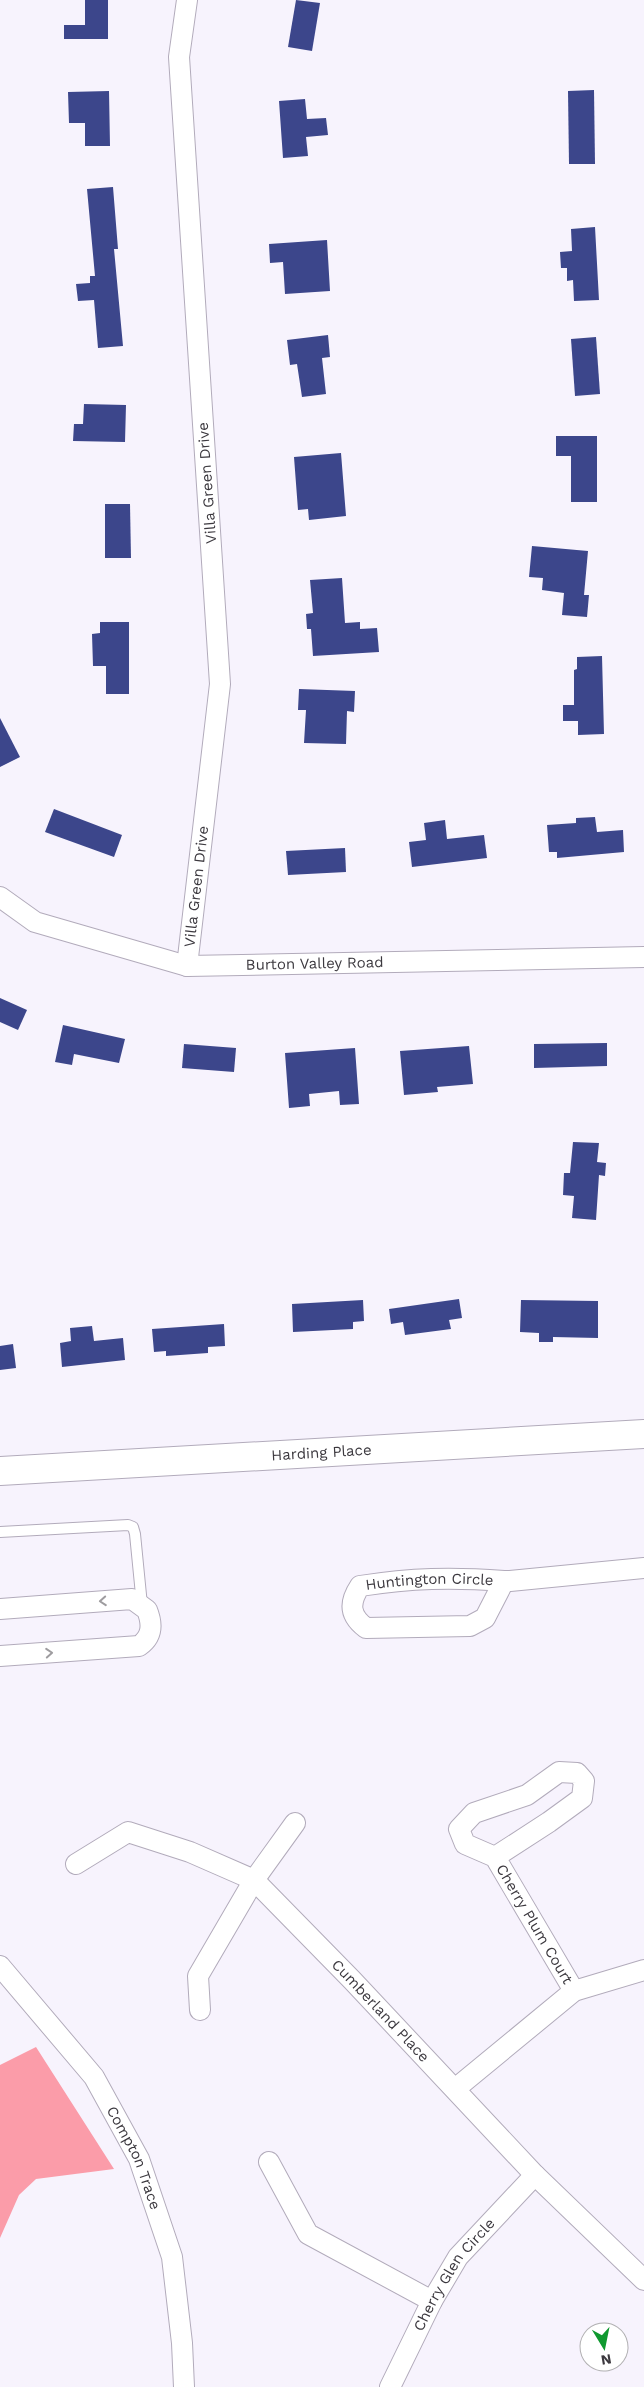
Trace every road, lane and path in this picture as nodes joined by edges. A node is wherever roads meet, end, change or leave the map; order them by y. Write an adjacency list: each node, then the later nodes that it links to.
1 (187, 0): 4 (street, Villa Green Drive)
2 (0, 897): 4 (street, Burton Valley Road)
3 (644, 957): 4 (street, Burton Valley Road)
4 (187, 966)
5 (644, 1434): 6 (main road, Harding Place)
6 (0, 1471)
7 (0, 1532): 10 (lane)
8 (644, 1568): 9 (street, Huntington Circle)
9 (504, 1580): 9 (street, Huntington Circle)
10 (142, 1605): 11 (street, one-way to 11); 12 (street, one-way to 10)
11 (0, 1608)
12 (0, 1656)
13 (295, 1824): 16 (street)
14 (495, 1857): 14 (street, Cherry Plum Court); 19 (street, Cherry Plum Court)
15 (76, 1864): 16 (street, Cumberland Place)
16 (254, 1880): 20 (street); 21 (street, Cumberland Place)
17 (0, 1966): 26 (street, Compton Trace)
18 (644, 1970): 19 (street)
19 (574, 1992): 21 (street)
20 (200, 2010)
21 (455, 2089): 23 (street, Cumberland Place)
22 (269, 2162): 25 (street)
23 (535, 2175): 24 (street, Cumberland Place); 25 (street, Cherry Glen Circle)
24 (644, 2280)
25 (432, 2301): 27 (street, Cherry Glen Circle)
26 (184, 2387)
27 (390, 2387)

